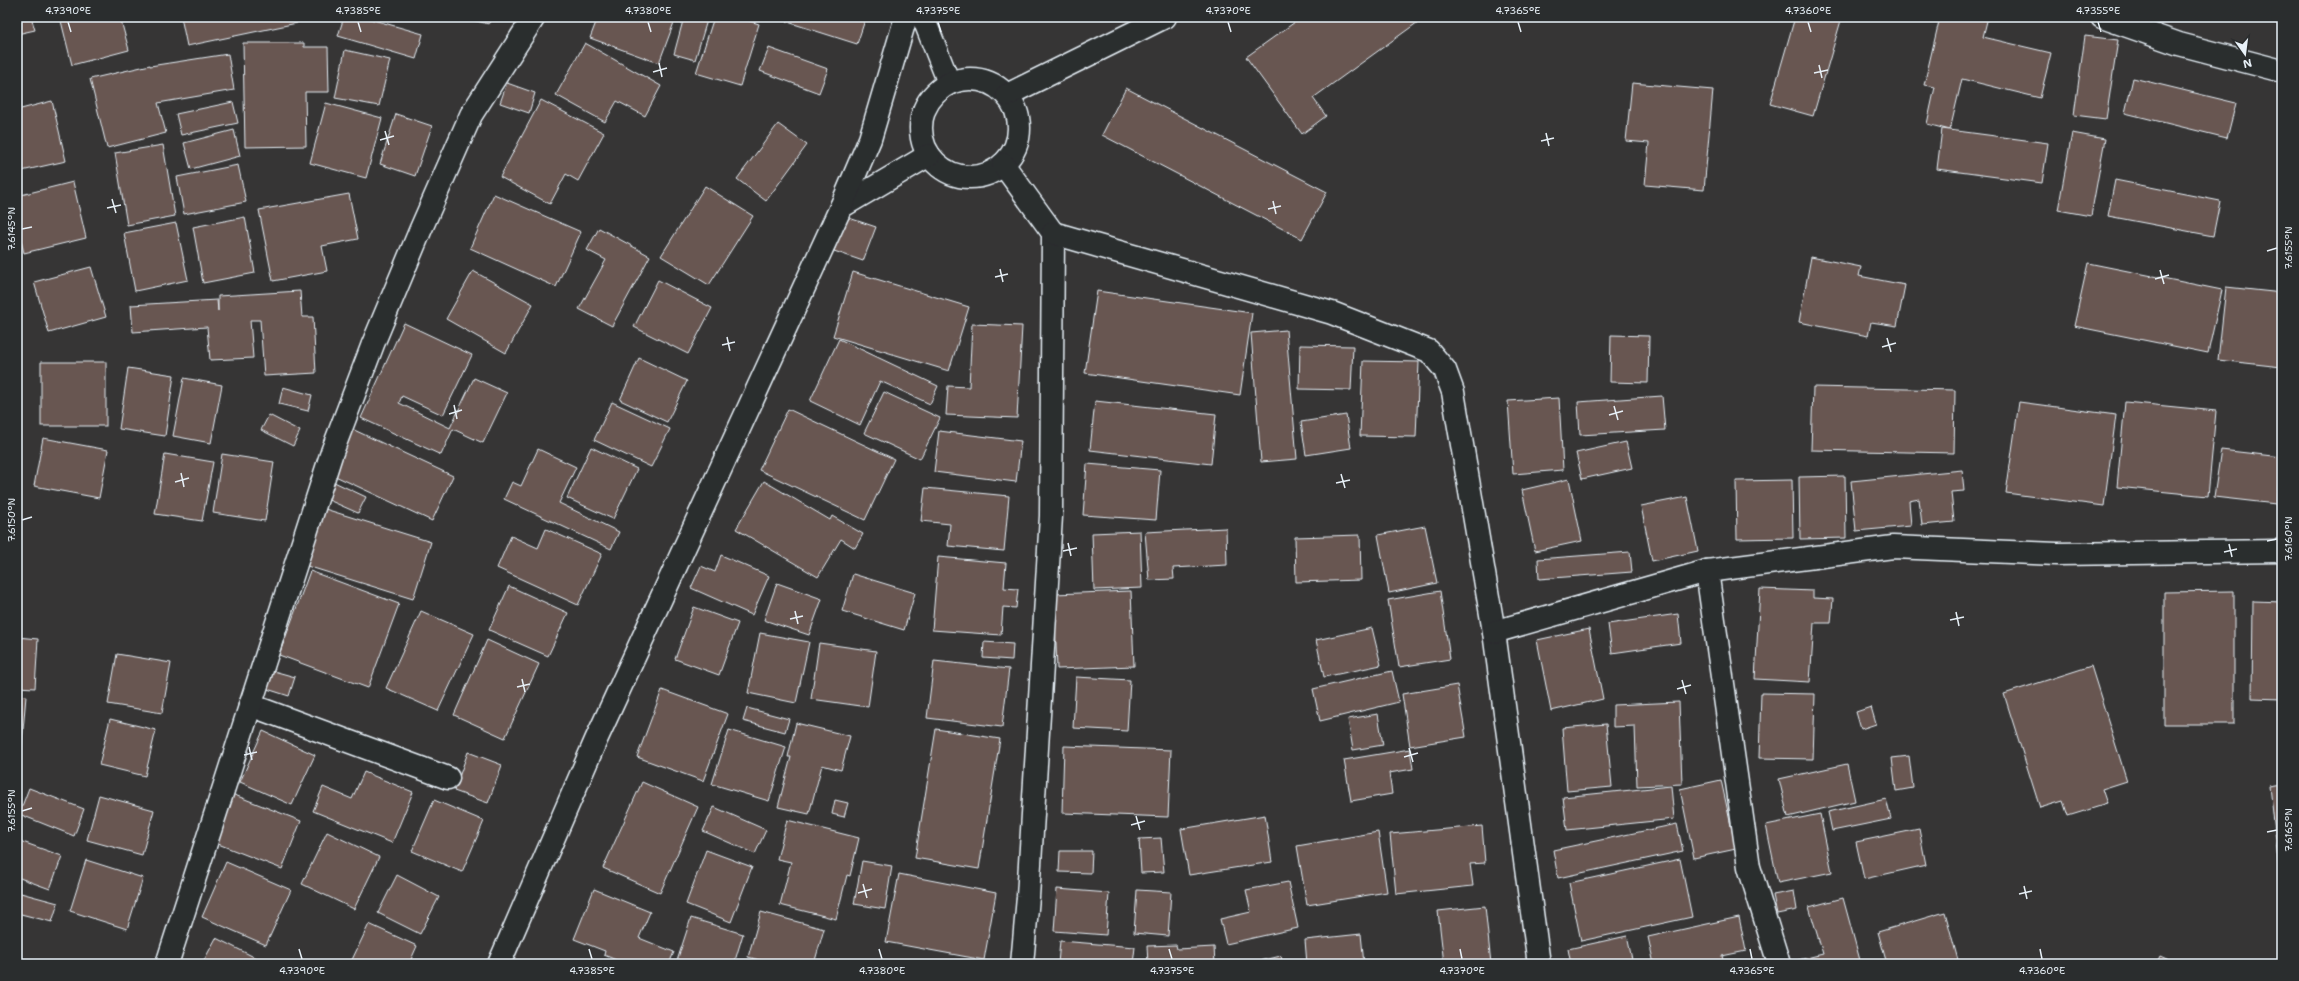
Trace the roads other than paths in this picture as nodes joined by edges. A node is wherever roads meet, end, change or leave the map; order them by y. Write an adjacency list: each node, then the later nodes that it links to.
1 (534, 17): 16 (street)
2 (906, 17): 11 (street)
3 (923, 17): 7 (street)
4 (1165, 17): 8 (street)
5 (2102, 17): 6 (street)
6 (2282, 71)
7 (949, 83): 8 (street); 9 (street)
8 (1007, 95): 10 (street)
9 (929, 155): 10 (street); 11 (street)
10 (1003, 164): 12 (street)
11 (841, 207): 19 (street)
12 (1053, 233): 15 (street); 20 (street)
13 (2282, 551): 14 (street)
14 (1707, 571): 15 (street); 22 (street)
15 (1494, 632): 21 (street)
16 (250, 705): 17 (street); 18 (street)
17 (448, 778)
18 (167, 964)
19 (499, 964)
20 (1022, 964)
21 (1539, 964)
22 (1779, 964)

